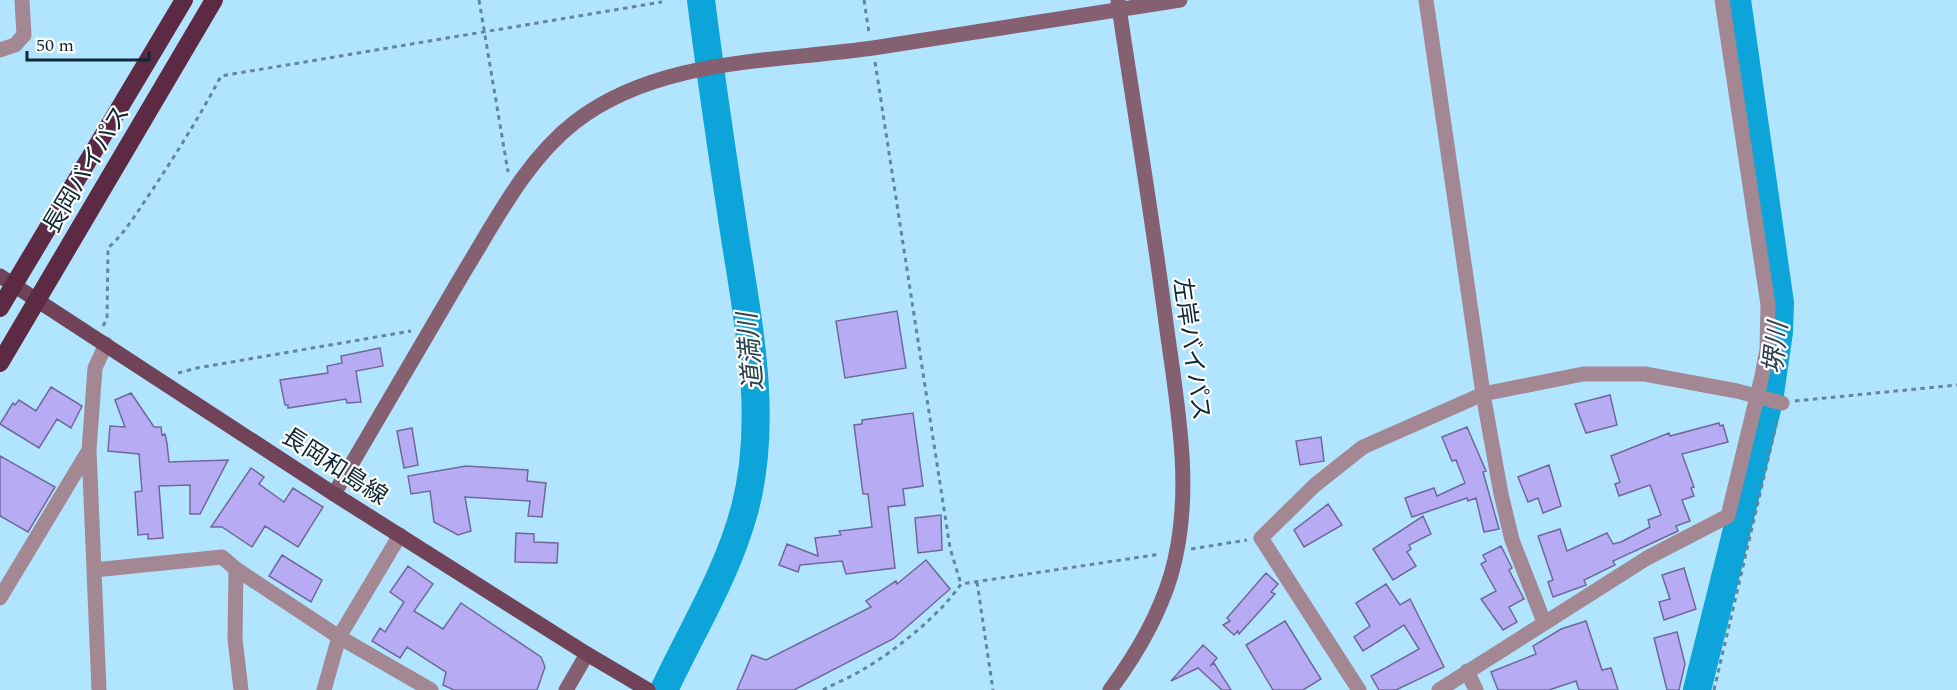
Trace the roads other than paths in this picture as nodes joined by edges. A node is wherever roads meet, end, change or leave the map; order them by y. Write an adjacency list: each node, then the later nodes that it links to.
1 (22, 0): 8 (street)
2 (184, 0): 9 (highway, 長岡バイパス)
3 (214, 0): 10 (highway, 長岡バイパス)
4 (1180, 0): 7 (street)
5 (1426, 0): 14 (street)
6 (1722, 0): 15 (street)
7 (1118, 4): 18 (street); 33 (street, 左岸バイパス)
8 (0, 50)
9 (7, 280): 10 (main road, 長岡和島線); 11 (highway, 長岡バイパス)
10 (36, 298): 12 (main road, 長岡和島線); 13 (highway, 長岡バイパス)
11 (0, 308)
12 (100, 340): 17 (street); 18 (main road, 長岡和島線)
13 (0, 363)
14 (1483, 394): 15 (street); 23 (street); 34 (street)
15 (1755, 396): 16 (street); 23 (street)
16 (1782, 403)
17 (89, 450): 21 (street); 22 (street)
18 (334, 494): 19 (main road, 長岡和島線)
19 (400, 536): 24 (street); 25 (main road, 長岡和島線)
20 (236, 569): 21 (street); 24 (street); 28 (street)
21 (94, 570): 27 (street)
22 (0, 598)
23 (1544, 622): 26 (street)
24 (339, 637): 29 (street); 30 (street)
25 (587, 654): 31 (street); 32 (main road, 長岡和島線)
26 (1467, 671): 35 (street); 36 (street)
27 (99, 690)
28 (241, 690)
29 (324, 690)
30 (431, 690)
31 (566, 690)
32 (648, 690)
33 (1110, 690)
34 (1359, 690)
35 (1439, 690)
36 (1476, 690)

